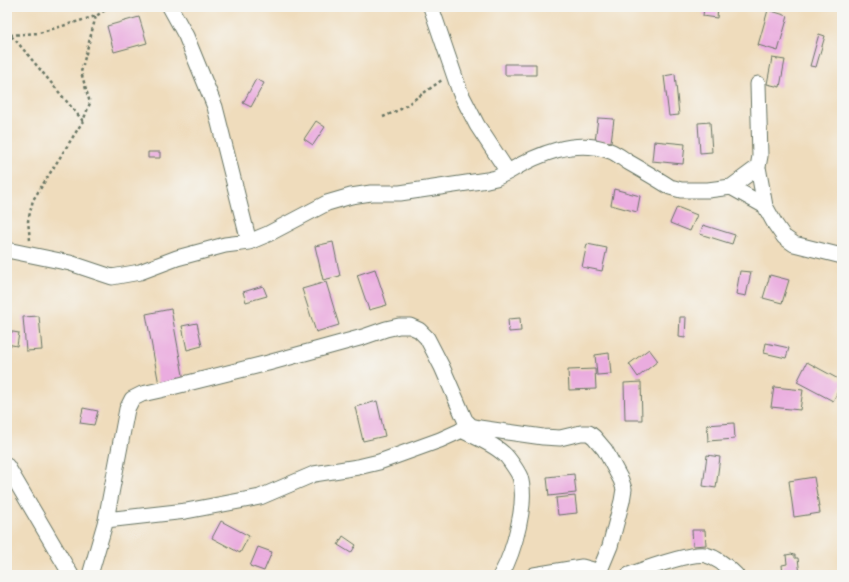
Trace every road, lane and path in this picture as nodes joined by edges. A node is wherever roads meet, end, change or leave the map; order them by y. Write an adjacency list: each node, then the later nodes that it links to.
1 (110, 7): 4 (path)
2 (170, 7): 15 (street)
3 (431, 7): 7 (street)
4 (96, 16): 6 (path); 10 (path)
5 (7, 32): 6 (path)
6 (10, 35): 10 (path)
7 (450, 61): 9 (path); 12 (street)
8 (758, 84): 11 (street)
9 (382, 117)
10 (83, 120): 17 (path)
11 (758, 167): 13 (street); 14 (street)
12 (508, 172): 13 (street); 15 (street)
13 (732, 187): 14 (street)
14 (765, 206): 18 (street)
15 (249, 242): 17 (street)
16 (7, 250): 17 (street)
17 (33, 255)
18 (842, 256)
19 (466, 428): 21 (street); 21 (street); 22 (street); 25 (street)
20 (7, 466): 23 (street)
21 (106, 520): 24 (street)
22 (599, 574): 26 (street)
23 (71, 575)
24 (90, 575)
25 (502, 575)
26 (534, 575)
27 (629, 575): 28 (street)
28 (736, 575)

